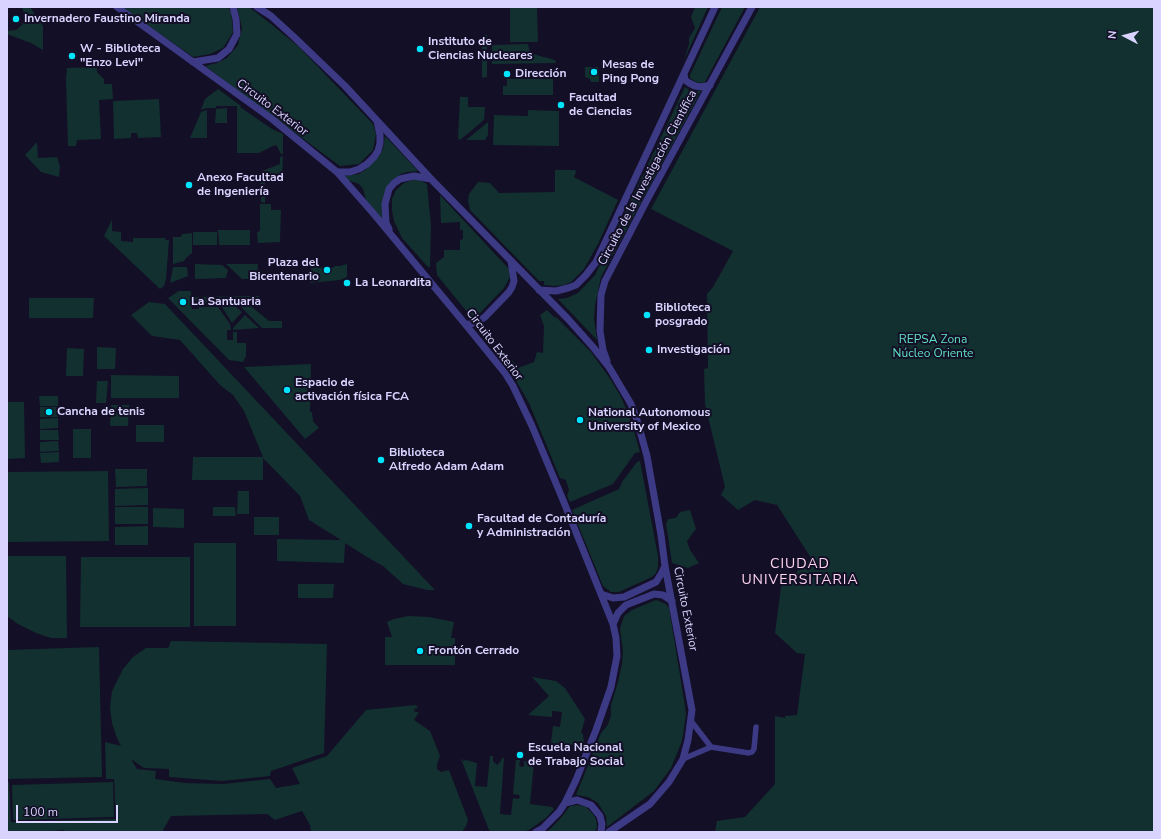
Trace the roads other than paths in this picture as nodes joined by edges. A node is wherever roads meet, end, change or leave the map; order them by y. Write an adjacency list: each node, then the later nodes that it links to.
1 (117, 7): 6 (street, Circuito Exterior)
2 (233, 7): 6 (street)
3 (257, 7): 9 (street, Circuito Exterior)
4 (715, 7): 7 (street, Circuito de la Investigación Científica)
5 (752, 7): 8 (street, Circuito de la Investigación Científica)
6 (193, 62): 10 (street, Circuito Exterior)
7 (684, 74): 8 (street); 14 (street, Circuito de la Investigación Científica)
8 (710, 85): 16 (street, Circuito de la Investigación Científica)
9 (377, 120): 10 (street); 11 (street, Circuito Exterior)
10 (337, 172): 12 (street, Circuito Exterior)
11 (431, 179): 12 (street); 13 (street, Circuito Exterior)
12 (391, 235): 15 (street, Circuito Exterior)
13 (511, 260): 14 (street, Circuito Exterior); 15 (street)
14 (539, 290): 16 (street, Circuito Exterior)
15 (466, 325): 18 (street, Circuito Exterior)
16 (609, 367): 17 (street, Circuito Exterior)
17 (665, 566): 18 (street); 19 (street, Circuito Exterior)
18 (601, 594): 20 (street, Circuito Exterior)
19 (672, 601): 20 (street); 21 (street, Circuito Exterior)
20 (613, 624): 25 (street, Circuito Exterior)
21 (691, 721): 23 (street); 24 (street, Circuito Exterior)
22 (756, 727): 23 (street)
23 (711, 747): 24 (street)
24 (682, 758): 28 (street, Circuito Exterior)
25 (565, 803): 26 (street, Circuito Exterior); 27 (street)
26 (536, 832)
27 (601, 832)
28 (609, 832)

